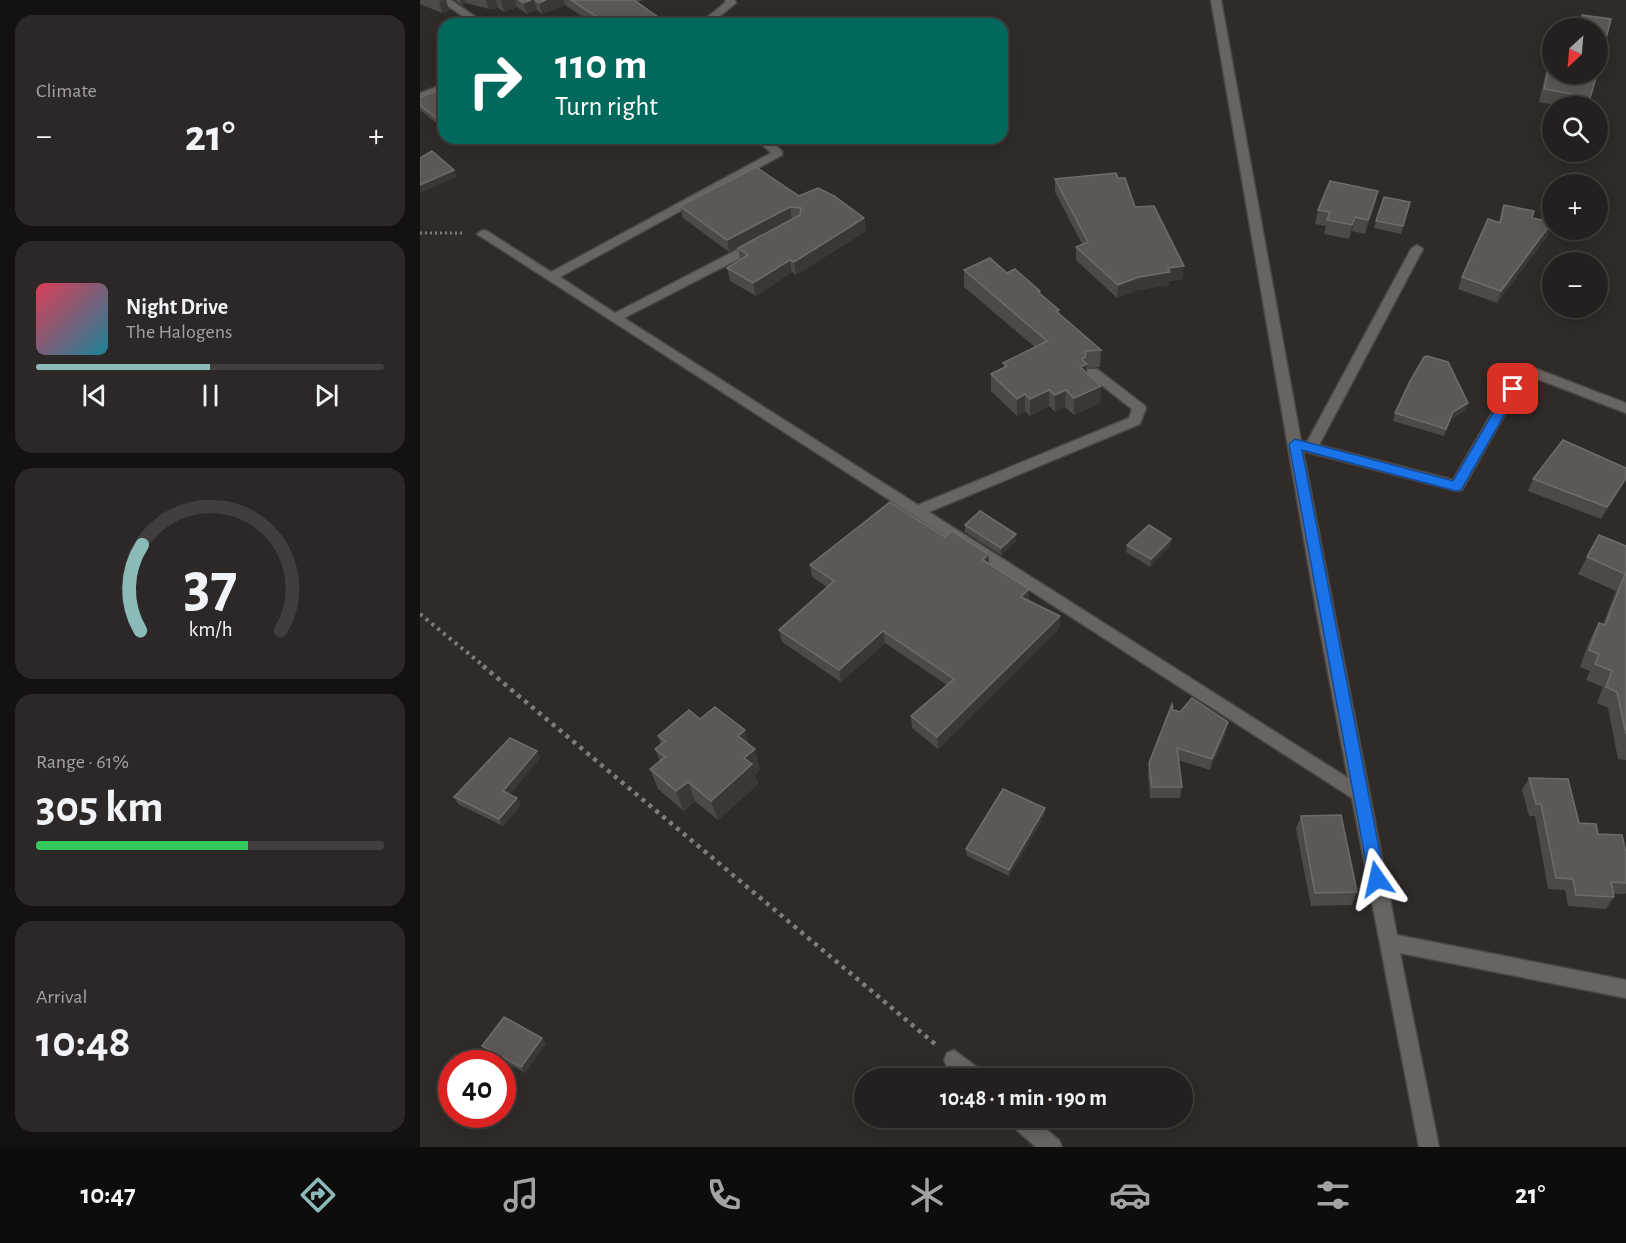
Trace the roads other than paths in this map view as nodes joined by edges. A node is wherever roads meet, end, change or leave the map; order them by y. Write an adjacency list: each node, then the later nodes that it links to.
1 (444, 0): 4 (street)
2 (730, 0): 5 (street)
3 (1216, 0): 16 (street)
4 (472, 18)
5 (712, 18)
6 (438, 90): 7 (street)
7 (420, 97)
8 (767, 144): 12 (street)
9 (483, 234): 12 (street)
10 (766, 240): 13 (street)
11 (1417, 249): 17 (street)
12 (551, 277): 13 (street)
13 (615, 318): 18 (street)
14 (1092, 372): 18 (street)
15 (1626, 408): 17 (street)
16 (1295, 444): 17 (street); 19 (street)
17 (1311, 448)
18 (917, 511): 19 (street)
19 (1360, 794): 20 (street)
20 (1389, 942): 21 (street); 26 (street)
21 (1626, 989)
22 (954, 1060): 23 (street)
23 (963, 1068)
24 (1030, 1128): 25 (street)
25 (1053, 1147)
26 (1429, 1147)

